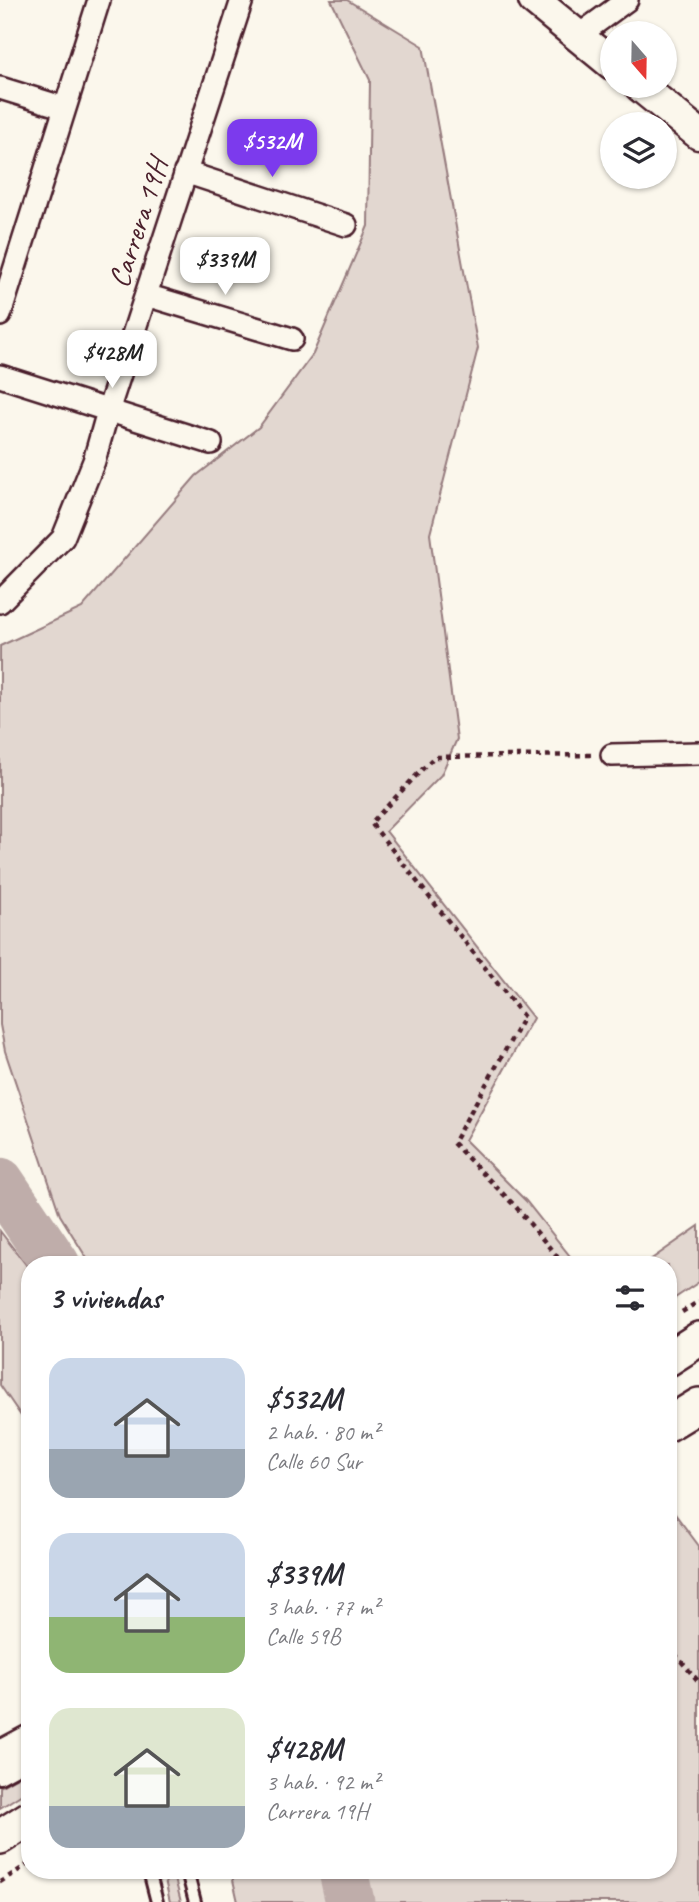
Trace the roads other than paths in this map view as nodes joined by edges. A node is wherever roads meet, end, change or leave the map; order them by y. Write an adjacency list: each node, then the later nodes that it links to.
1 (99, 0): 9 (street)
2 (242, 0): 11 (street, Carrera 19H)
3 (534, 0): 5 (street)
4 (627, 0): 5 (street)
5 (579, 36): 6 (street)
6 (600, 54)
7 (0, 88): 9 (street)
8 (655, 98): 10 (street)
9 (65, 108): 14 (street)
10 (699, 134)
11 (186, 172): 12 (street); 13 (street, Carrera 19H)
12 (346, 225)
13 (146, 295): 15 (street); 17 (street, Carrera 19H)
14 (0, 315)
15 (292, 339)
16 (0, 376): 17 (street)
17 (108, 411): 18 (street); 19 (street, Carrera 19H)
18 (211, 443)
19 (0, 602)
20 (699, 753): 21 (street)
21 (612, 755)
22 (699, 1339): 23 (main road)
23 (677, 1353)
24 (699, 1405): 25 (main road)
25 (677, 1418)
26 (21, 1747): 27 (main road)
27 (0, 1758)
28 (21, 1767): 29 (lane)
29 (0, 1778)
30 (21, 1824): 31 (main road)
31 (0, 1837)
32 (151, 1879): 34 (lane)
33 (189, 1879): 35 (lane)
34 (157, 1902)
35 (195, 1902)

